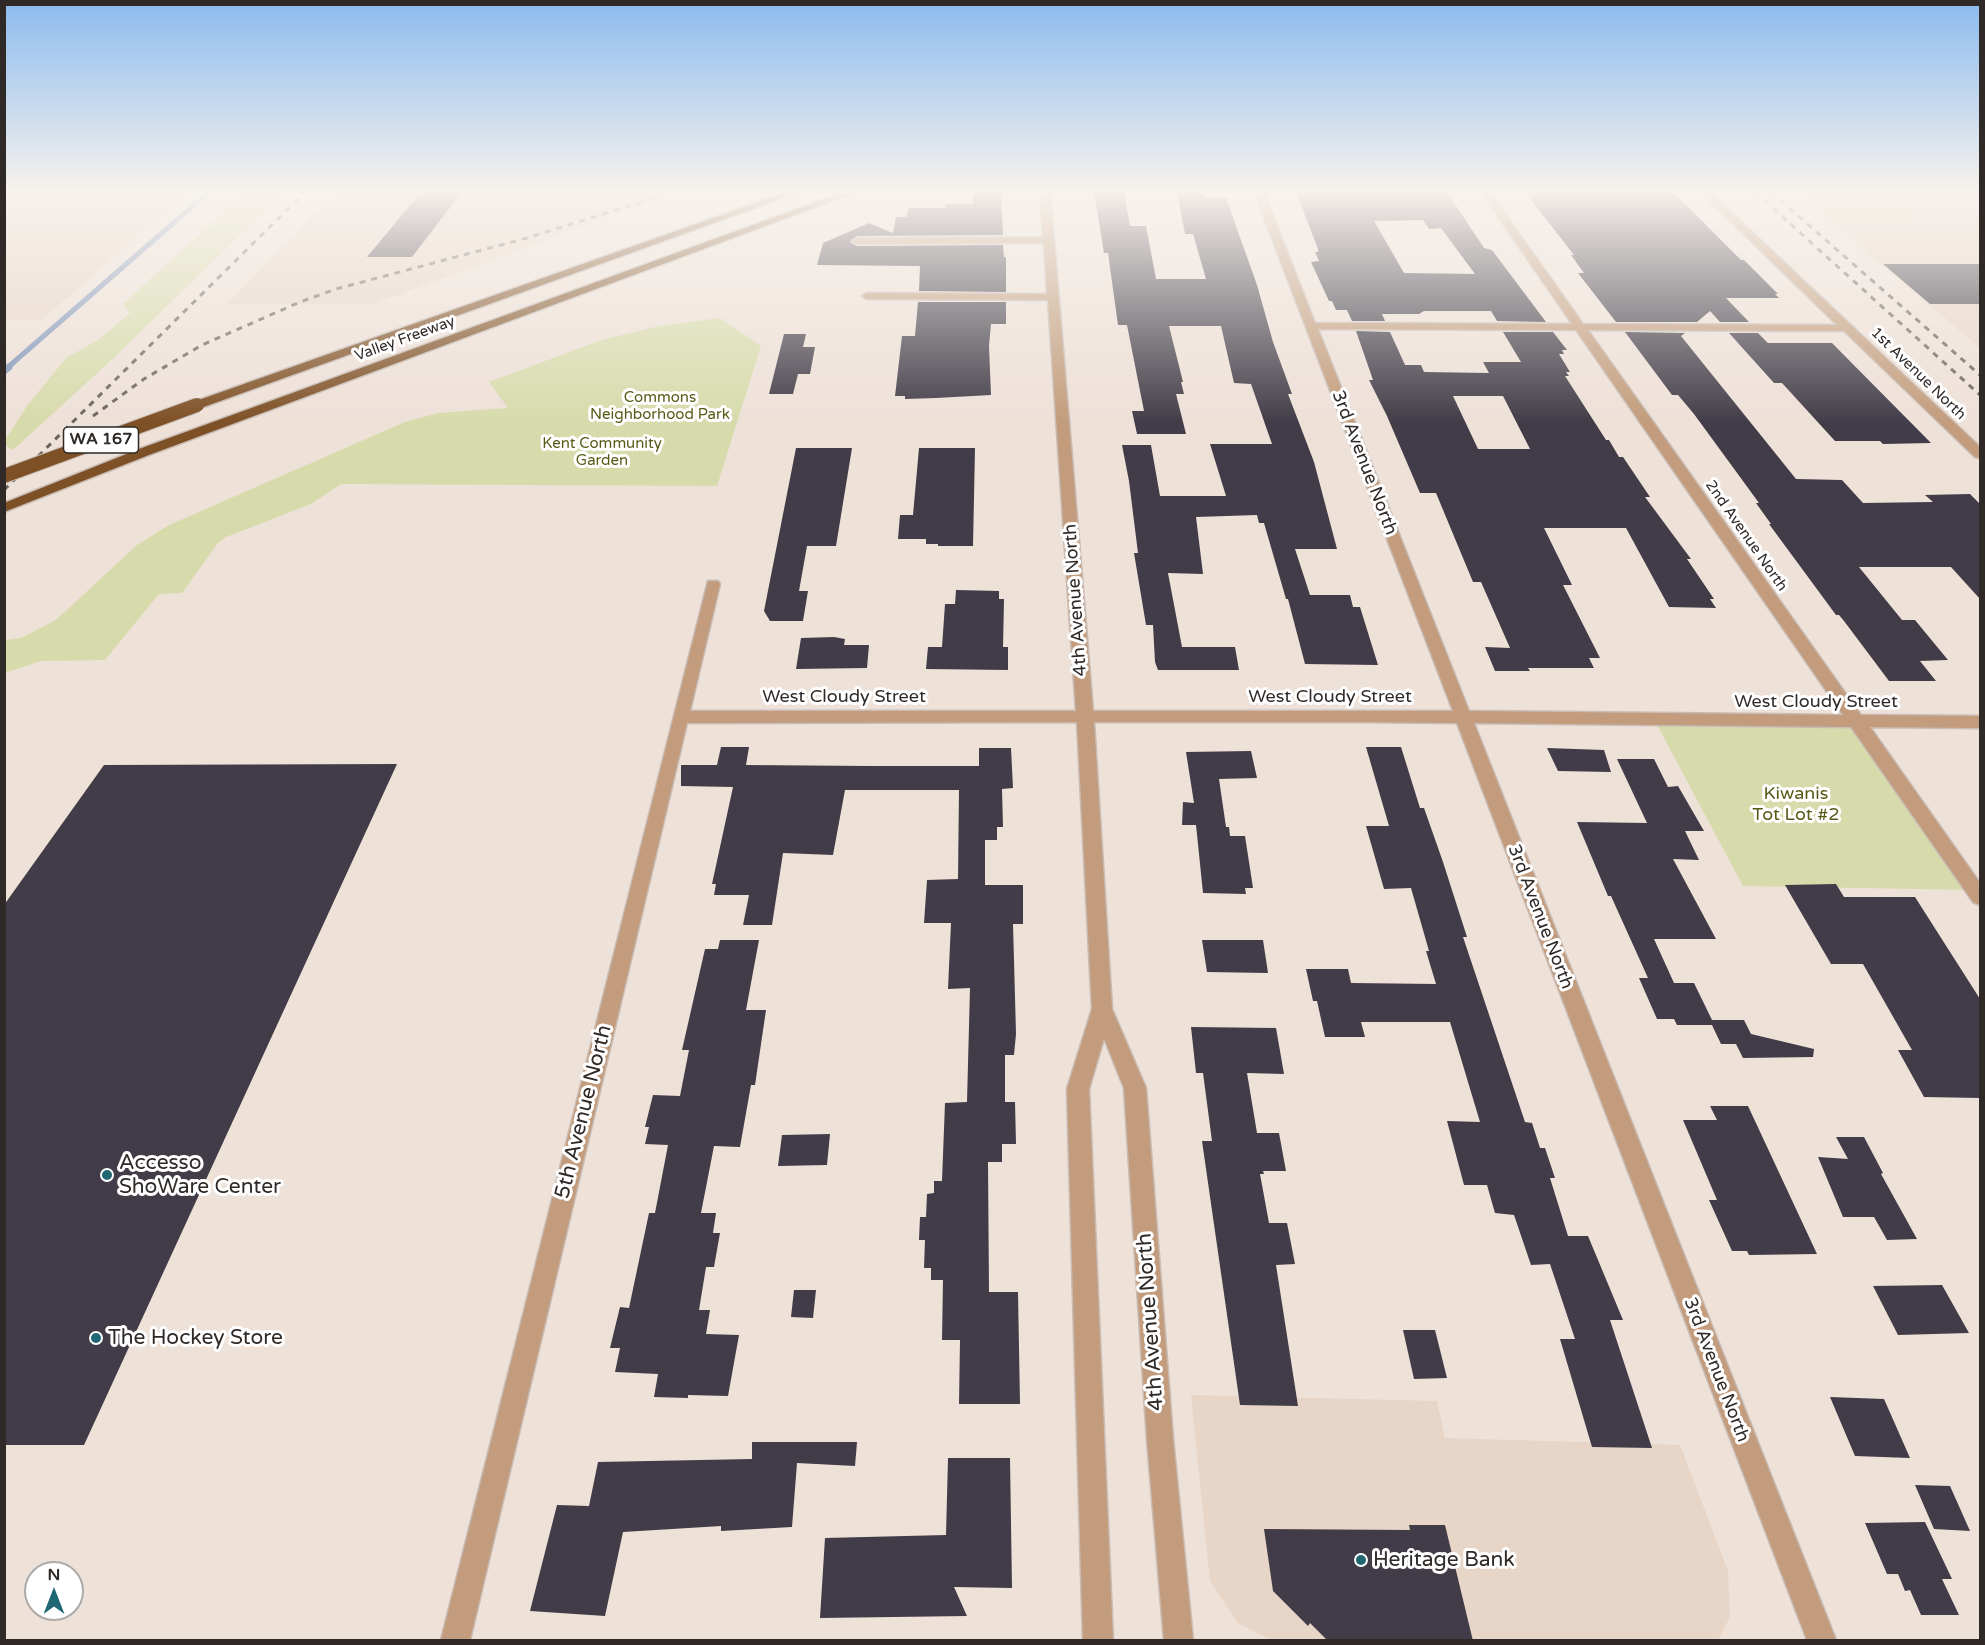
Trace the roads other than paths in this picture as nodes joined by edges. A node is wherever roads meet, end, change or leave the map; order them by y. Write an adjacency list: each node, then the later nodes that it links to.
1 (580, 269): 13 (highway, Valley Freeway / WA 167, bridge)
2 (644, 269): 14 (highway, Valley Freeway / WA 167)
3 (1051, 269): 8 (street, 4th Avenue North)
4 (1289, 269): 9 (street, 3rd Avenue North)
5 (1538, 269): 10 (street, 2nd Avenue North)
6 (1785, 269): 11 (street, 1st Avenue North)
7 (867, 297): 8 (street)
8 (1053, 297): 16 (street, 4th Avenue North)
9 (1311, 326): 10 (street); 18 (street, 3rd Avenue North)
10 (1579, 328): 11 (street); 19 (street, 2nd Avenue North)
11 (1848, 328): 12 (street, 1st Avenue North)
12 (1980, 454)
13 (4, 476)
14 (4, 508)
15 (713, 584): 17 (street, 5th Avenue North)
16 (1084, 716): 17 (street, West Cloudy Street); 18 (street, West Cloudy Street); 22 (street, 4th Avenue North)
17 (680, 717): 23 (street, 5th Avenue North)
18 (1463, 717): 19 (street, West Cloudy Street); 26 (street, 3rd Avenue North)
19 (1856, 722): 20 (street, West Cloudy Street); 21 (street, 2nd Avenue North)
20 (1980, 722)
21 (1980, 897)
22 (1102, 1009): 24 (street, 4th Avenue North); 25 (street, 4th Avenue North)
23 (456, 1641)
24 (1098, 1641)
25 (1179, 1641)
26 (1822, 1641)

